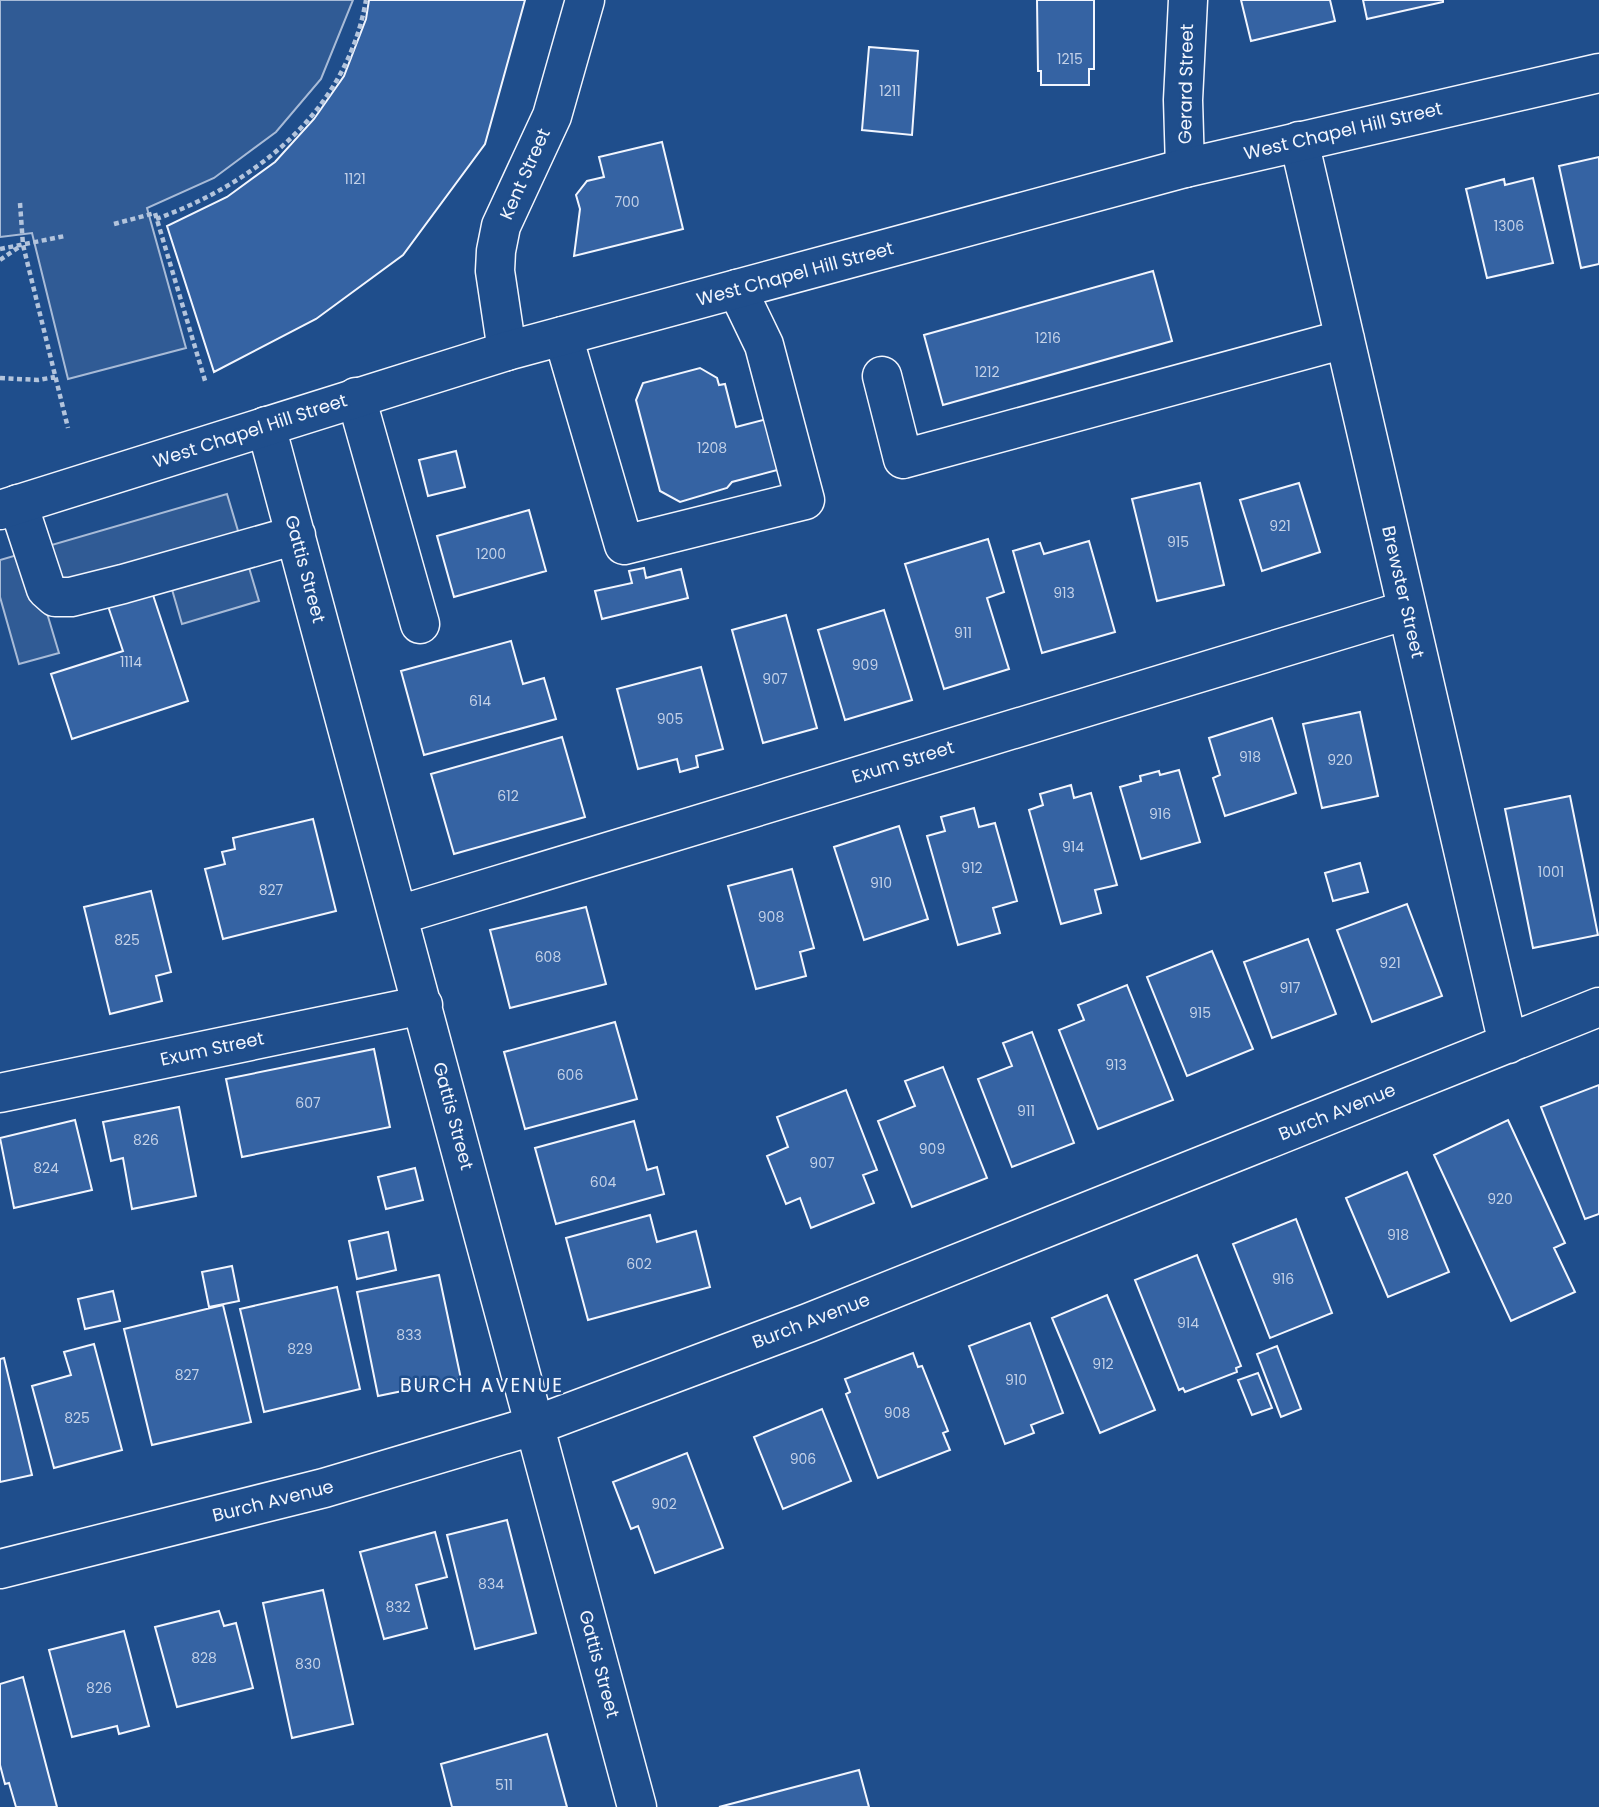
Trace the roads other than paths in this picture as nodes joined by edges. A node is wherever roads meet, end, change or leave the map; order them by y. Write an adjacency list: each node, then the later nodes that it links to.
1 (585, 0): 9 (street, Kent Street)
2 (1188, 0): 5 (street, Gerard Street)
3 (1599, 73): 4 (street, West Chapel Hill Street)
4 (1299, 141): 5 (street, West Chapel Hill Street); 8 (street, Brewster Street)
5 (1185, 168): 6 (street, West Chapel Hill Street)
6 (737, 289): 7 (street, West Chapel Hill Street); 7 (street)
7 (563, 336): 9 (street, West Chapel Hill Street)
8 (1345, 339): 10 (street); 15 (street, Brewster Street)
9 (507, 351): 11 (street, West Chapel Hill Street)
10 (882, 376)
11 (356, 397): 12 (street, West Chapel Hill Street); 16 (street)
12 (266, 426): 13 (street, West Chapel Hill Street); 14 (street, Gattis Street)
13 (9, 507): 14 (street)
14 (296, 535): 17 (street, Gattis Street)
15 (1408, 610): 17 (street, Exum Street); 20 (street, Brewster Street)
16 (420, 624)
17 (399, 915): 18 (street, Gattis Street)
18 (424, 1005): 21 (street, Exum Street); 22 (street, Gattis Street)
19 (1599, 1007): 20 (street, Burch Avenue)
20 (1508, 1044): 22 (street, Burch Avenue)
21 (0, 1093)
22 (536, 1425): 23 (street, Burch Avenue); 24 (street, Gattis Street)
23 (0, 1569)
24 (637, 1807)

